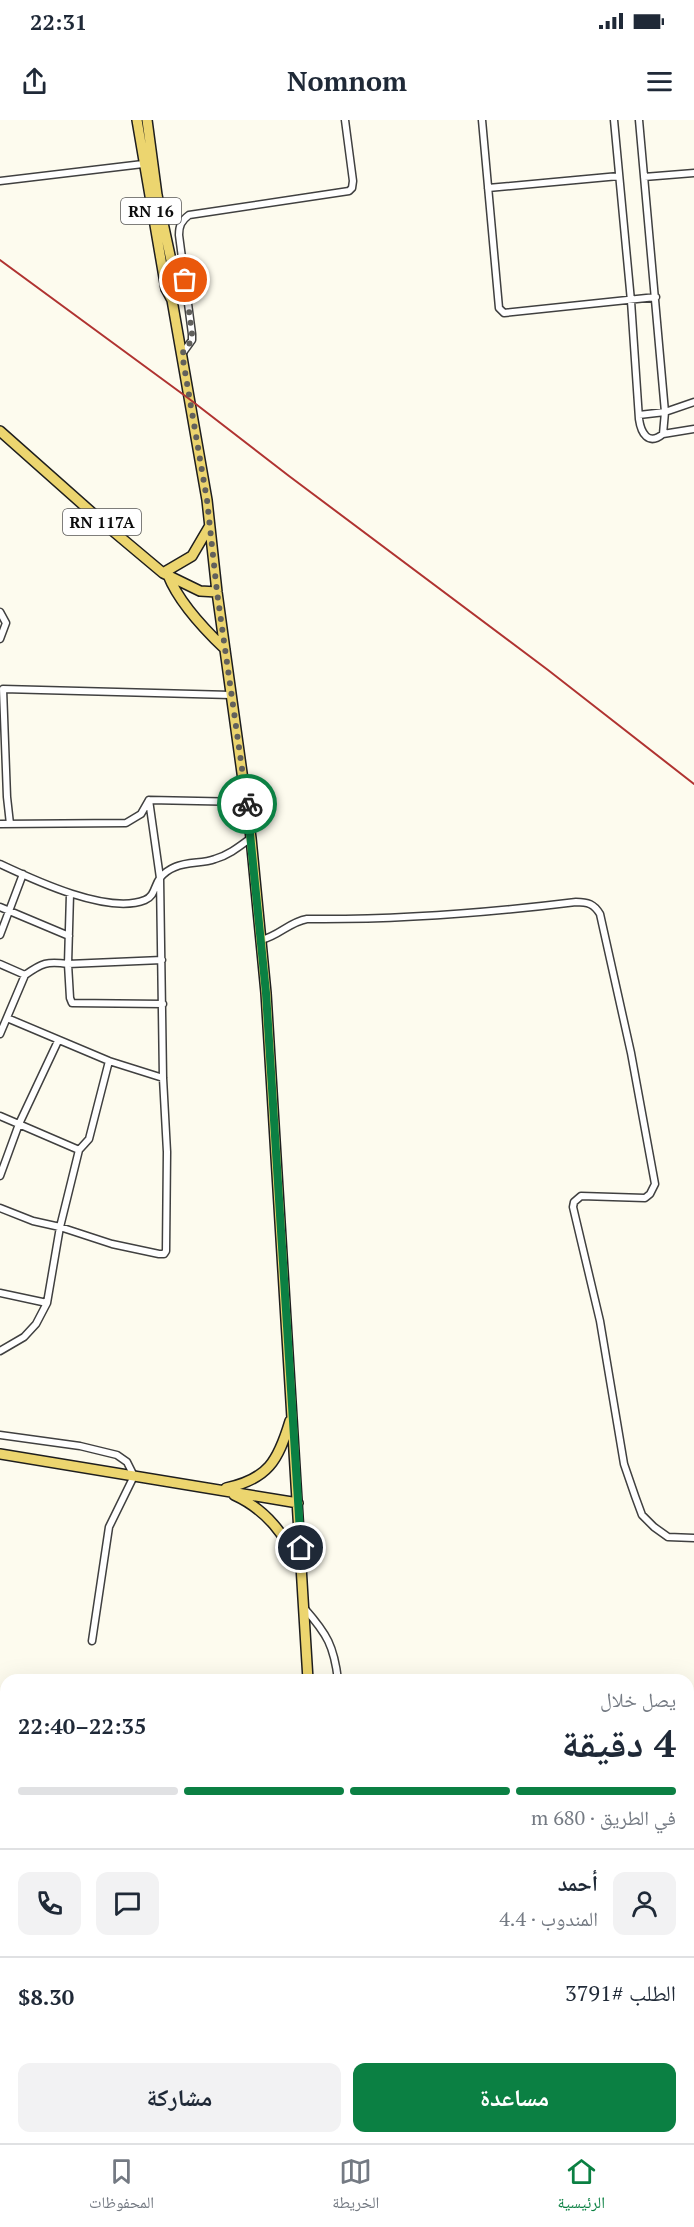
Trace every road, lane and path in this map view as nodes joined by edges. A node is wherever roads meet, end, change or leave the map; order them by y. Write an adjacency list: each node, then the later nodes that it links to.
1 (137, 120): 7 (main road, RN 16)
2 (147, 120): 14 (main road, RN 16)
3 (345, 120): 16 (street)
4 (482, 120): 12 (street)
5 (614, 120): 9 (street)
6 (639, 120): 10 (street)
7 (143, 164): 11 (street); 14 (main road, RN 16)
8 (694, 173): 10 (street)
9 (619, 176): 12 (street); 15 (street)
10 (644, 177): 13 (street)
11 (0, 181)
12 (488, 188): 15 (street)
13 (656, 297): 15 (street); 18 (street)
14 (172, 300): 16 (main road, RN 16)
15 (631, 301): 19 (street)
16 (182, 354): 23 (main road, RN 16)
17 (694, 402): 18 (street)
18 (665, 412): 19 (street); 22 (street)
19 (639, 415): 22 (street)
20 (694, 429): 22 (street)
21 (0, 431): 24 (main road, RN 117A)
22 (663, 434)
23 (210, 524): 24 (main road); 25 (main road, RN 16)
24 (165, 574): 25 (main road, RN 117A); 28 (main road)
25 (217, 592): 28 (main road, RN 16)
26 (0, 612): 27 (street)
27 (0, 639)
28 (225, 650): 30 (main road, RN 16)
29 (2, 689): 30 (street); 31 (street)
30 (231, 695): 33 (main road, RN 16)
31 (3, 740): 35 (street)
32 (149, 800): 33 (street); 35 (street); 39 (street)
33 (246, 802): 36 (main road, RN 16)
34 (0, 824): 35 (street)
35 (10, 824)
36 (251, 838): 39 (street); 45 (main road, RN 16)
37 (0, 864): 38 (street)
38 (23, 874): 40 (street); 42 (street)
39 (160, 878): 40 (street); 46 (street)
40 (70, 894): 44 (street)
41 (0, 906): 42 (street)
42 (10, 910): 43 (street); 44 (street)
43 (0, 935)
44 (69, 936): 48 (street)
45 (261, 940): 65 (main road, RN 16); 71 (street)
46 (162, 960): 48 (street); 50 (street)
47 (0, 964): 49 (street)
48 (68, 964): 49 (street); 50 (street)
49 (25, 975): 51 (street)
50 (163, 1004): 55 (street)
51 (7, 1018): 52 (street); 53 (street)
52 (0, 1034)
53 (58, 1041): 54 (street); 57 (street)
54 (109, 1061): 55 (street); 58 (street)
55 (163, 1078): 61 (street)
56 (0, 1116): 57 (street)
57 (19, 1124): 58 (street); 59 (street)
58 (80, 1150): 61 (street)
59 (0, 1176)
60 (0, 1208): 61 (street)
61 (60, 1227): 63 (street)
62 (0, 1293): 63 (street)
63 (47, 1303): 64 (street)
64 (0, 1351)
65 (292, 1413): 69 (main road); 70 (main road, RN 16)
66 (0, 1435): 68 (street)
67 (0, 1454): 68 (main road)
68 (134, 1476): 69 (main road); 74 (street)
69 (220, 1489): 70 (main road); 72 (main road)
70 (298, 1503): 72 (main road, RN 16)
71 (694, 1538)
72 (302, 1571): 73 (main road, RN 16)
73 (304, 1609): 75 (main road, RN 16); 76 (street)
74 (92, 1641)
75 (308, 1674)
76 (337, 1674)

